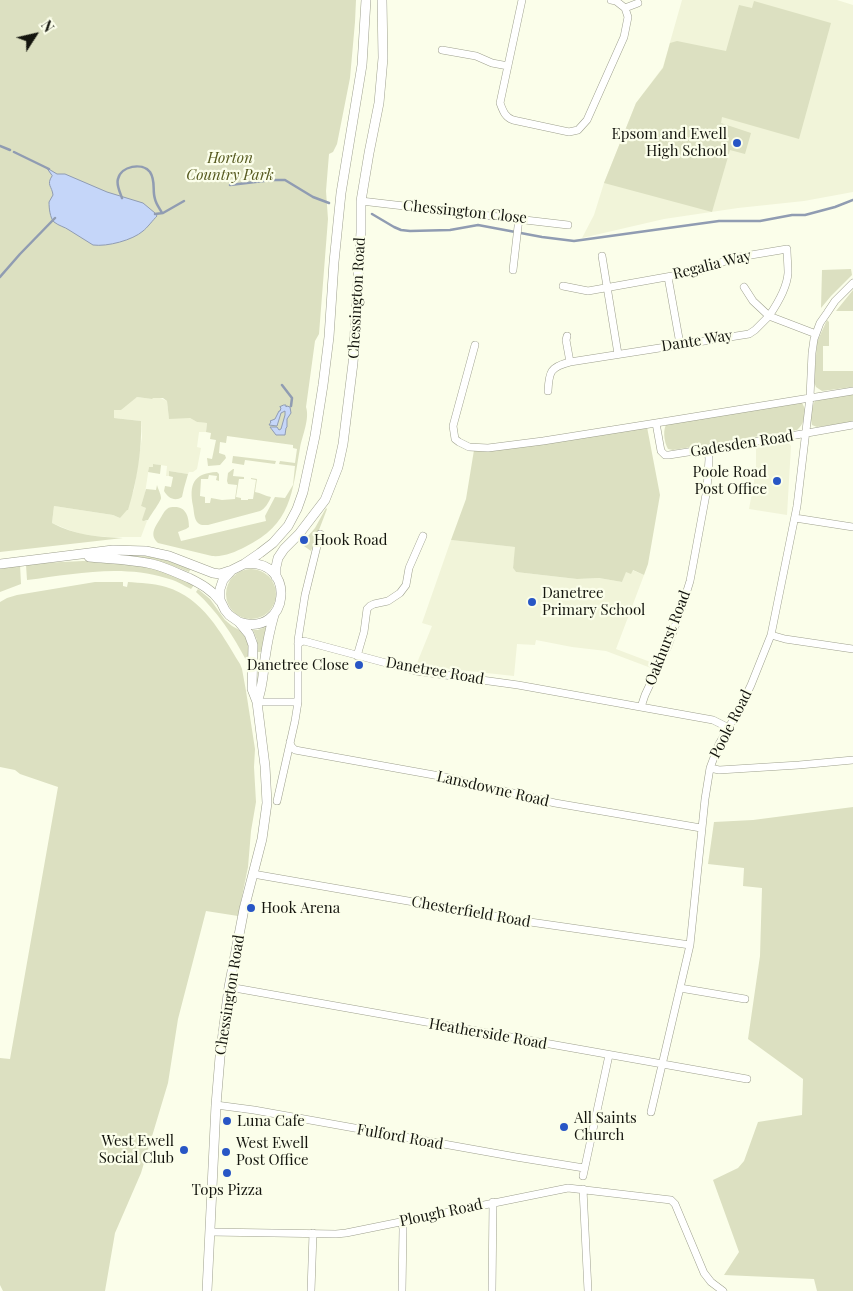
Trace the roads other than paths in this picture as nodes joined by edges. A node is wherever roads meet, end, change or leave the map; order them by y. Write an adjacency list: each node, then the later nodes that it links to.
1 (366, 0): 40 (main road, Chessington Road)
2 (382, 0): 9 (main road, Chessington Road)
3 (522, 0): 8 (street)
4 (611, 0): 6 (street)
5 (638, 3): 6 (street)
6 (625, 8): 8 (street)
7 (442, 50): 8 (street)
8 (508, 66)
9 (361, 201): 10 (street, Chessington Close); 42 (main road, Chessington Road)
10 (519, 218): 11 (street, Chessington Close); 14 (street)
11 (568, 225)
12 (787, 249): 15 (street, Regalia Way); 20 (street, Dante Way)
13 (602, 256): 18 (street)
14 (513, 270)
15 (668, 277): 18 (street, Regalia Way); 23 (street)
16 (853, 284): 21 (street, Poole Road)
17 (563, 286): 18 (street, Regalia Way)
18 (607, 287): 25 (street)
19 (744, 287): 20 (street)
20 (769, 316): 21 (street); 23 (street, Dante Way)
21 (816, 334): 29 (street, Poole Road)
22 (567, 336): 26 (street)
23 (680, 344): 25 (street, Dante Way)
24 (475, 345): 30 (street)
25 (618, 354): 26 (street, Dante Way)
26 (570, 362): 28 (street, Dante Way)
27 (853, 390): 29 (street)
28 (548, 392)
29 (810, 397): 30 (street); 32 (street, Poole Road)
30 (656, 422): 33 (street, Gadesden Road)
31 (853, 425): 32 (street, Gadesden Road)
32 (805, 433): 33 (street, Gadesden Road); 34 (street, Poole Road)
33 (708, 449): 52 (street, Oakhurst Road)
34 (795, 518): 35 (street); 46 (street, Poole Road)
35 (853, 527)
36 (320, 534): 47 (street)
37 (423, 536): 49 (street)
38 (73, 556): 39 (main road); 41 (main road); 43 (main road)
39 (0, 564)
40 (244, 564): 41 (main road, Chessington Road); 42 (main road)
41 (232, 570): 43 (main road)
42 (276, 577): 44 (main road, Chessington Road)
43 (225, 610): 45 (main road, Chessington Road)
44 (274, 614): 45 (main road); 50 (main road, Chessington Road)
45 (239, 622): 50 (main road, Chessington Road)
46 (771, 635): 48 (street); 53 (street, Poole Road)
47 (298, 644): 49 (street, Danetree Road); 51 (street)
48 (853, 649)
49 (357, 656): 52 (street, Danetree Road)
50 (257, 702): 51 (street); 59 (main road, Chessington Road)
51 (298, 702): 54 (street)
52 (641, 707): 53 (street, Danetree Road)
53 (729, 728): 56 (street, Poole Road)
54 (290, 742): 57 (street); 58 (street, Lansdowne Road)
55 (853, 760): 56 (street)
56 (710, 768): 58 (street, Poole Road)
57 (277, 801)
58 (701, 828): 60 (street, Poole Road)
59 (253, 874): 60 (street, Chesterfield Road); 61 (main road, Chessington Road)
60 (690, 945): 62 (street, Poole Road)
61 (229, 987): 64 (street, Heatherside Road); 67 (main road, Chessington Road)
62 (680, 988): 63 (street); 65 (street, Poole Road)
63 (745, 999)
64 (609, 1055): 65 (street, Heatherside Road); 69 (street)
65 (662, 1064): 66 (street, Heatherside Road); 68 (street, Poole Road)
66 (747, 1079)
67 (216, 1106): 69 (street, Fulford Road); 74 (main road, Chessington Road)
68 (651, 1112)
69 (584, 1168): 70 (street)
70 (583, 1176)
71 (583, 1189): 72 (street, Plough Road); 80 (street); 81 (street, Plough Road)
72 (493, 1202): 73 (street, Plough Road); 79 (street)
73 (402, 1222): 75 (street, Plough Road); 78 (street)
74 (210, 1232): 75 (street, Plough Road); 76 (main road, Chessington Road)
75 (313, 1233): 77 (street)
76 (207, 1291)
77 (311, 1291)
78 (402, 1291)
79 (492, 1291)
80 (588, 1291)
81 (723, 1291)

